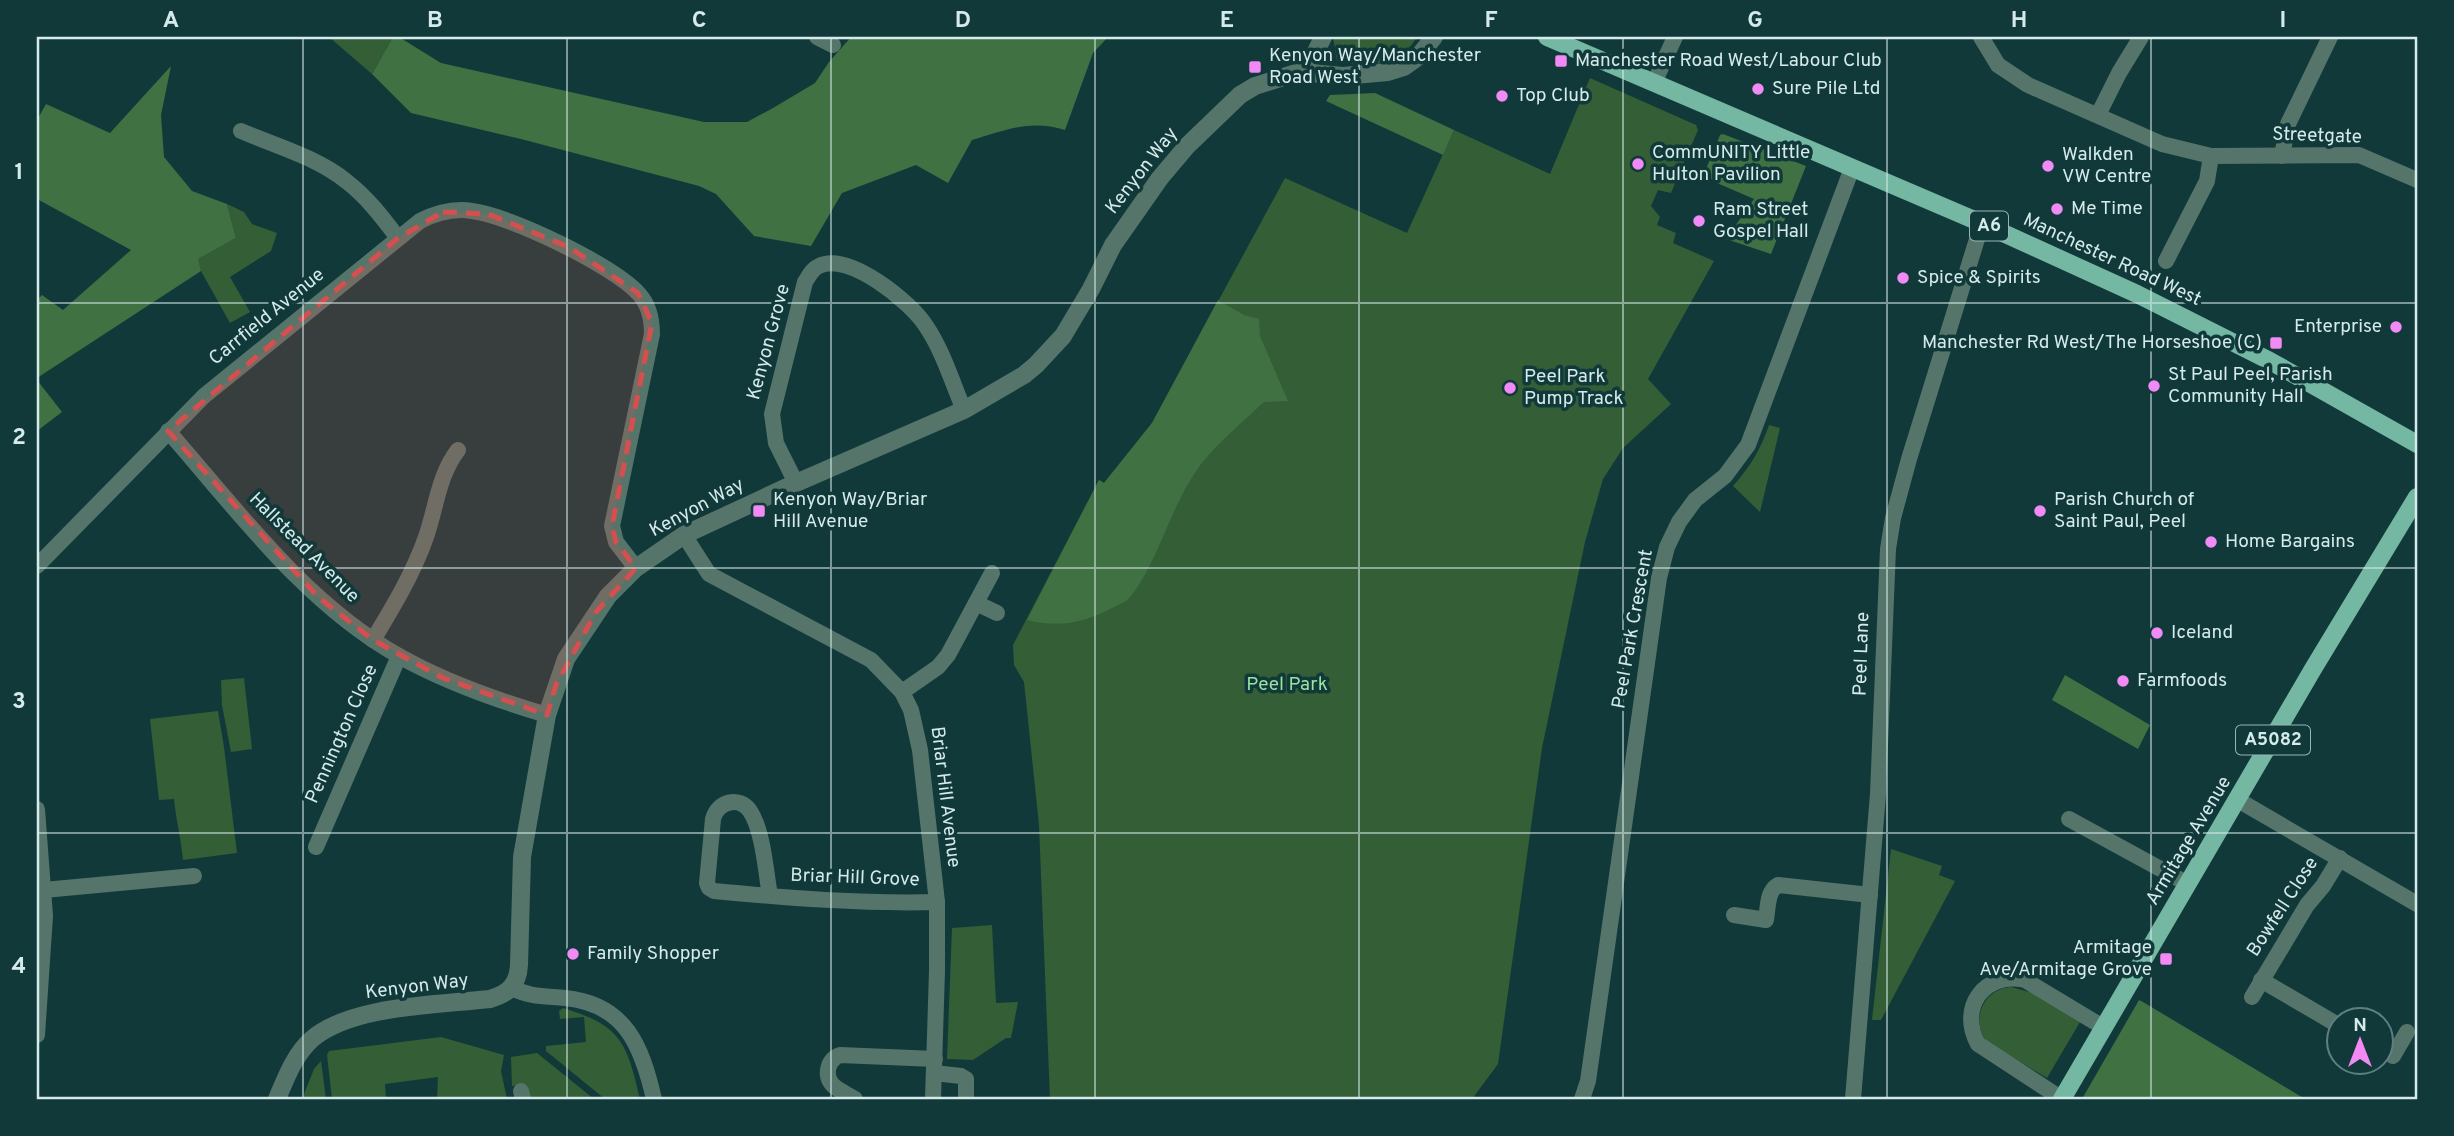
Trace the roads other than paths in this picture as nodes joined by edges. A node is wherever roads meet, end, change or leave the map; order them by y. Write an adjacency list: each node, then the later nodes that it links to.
1 (817, 37): 9 (street)
2 (1323, 37): 10 (street)
3 (1434, 37): 10 (street, Kenyon Way)
4 (1547, 37): 11 (main road, Manchester Road West / A6)
5 (1675, 37): 11 (street)
6 (1981, 37): 12 (street, Streetgate)
7 (2141, 37): 12 (street)
8 (2330, 37): 15 (street)
9 (833, 45)
10 (1299, 72): 23 (street, Kenyon Way)
11 (1654, 83): 16 (main road, Manchester Road West / A6)
12 (2098, 115): 14 (street, Streetgate)
13 (241, 131): 19 (street)
14 (2211, 156): 15 (street, Streetgate); 20 (street)
15 (2282, 156): 17 (street, Streetgate)
16 (1852, 168): 18 (main road, Manchester Road West / A6); 68 (street, Peel Park Crescent)
17 (2417, 180)
18 (1982, 223): 25 (main road, Manchester Road West / A6); 49 (street, Peel Lane)
19 (398, 238): 24 (street, Carrfield Avenue); 31 (street, Carrfield Avenue)
20 (2176, 242): 21 (street); 22 (street)
21 (2191, 249)
22 (2166, 261)
23 (964, 410): 27 (street, Kenyon Way); 27 (street, Kenyon Grove)
24 (168, 431): 30 (street, Carrfield Avenue); 35 (street, Hallstead Avenue)
25 (2417, 444)
26 (458, 450): 35 (street)
27 (796, 483): 29 (street, Kenyon Way)
28 (2417, 497): 39 (main road, Armitage Avenue / A5082)
29 (684, 535): 31 (street, Kenyon Way); 37 (street, Briar Hill Avenue)
30 (37, 566)
31 (636, 568): 38 (street, Kenyon Way)
32 (992, 573): 33 (street)
33 (976, 603): 34 (street); 37 (street)
34 (997, 613)
35 (373, 640): 36 (street, Hallstead Avenue)
36 (399, 656): 38 (street, Hallstead Avenue); 42 (street, Pennington Close)
37 (902, 692): 51 (street, Briar Hill Avenue)
38 (547, 715): 55 (street, Kenyon Way)
39 (2238, 800): 43 (street); 47 (main road, Armitage Avenue / A5082)
40 (37, 809): 48 (street)
41 (2069, 819): 47 (street)
42 (316, 847)
43 (2340, 858): 52 (street); 54 (street, Bowfell Close)
44 (175, 861): 46 (street)
45 (194, 876): 46 (street)
46 (177, 878): 48 (street)
47 (2188, 884): 58 (main road, Armitage Avenue / A5082)
48 (42, 894): 60 (street)
49 (1870, 895): 53 (street); 69 (street, Peel Lane)
50 (771, 896): 50 (street, Briar Hill Grove); 51 (street, Briar Hill Grove)
51 (937, 902): 62 (street, Briar Hill Avenue)
52 (2417, 904)
53 (1734, 915)
54 (2261, 980): 56 (street, Bowfell Close); 57 (street, Bowfell Close)
55 (512, 988): 63 (street, Kenyon Way); 64 (street)
56 (2252, 997)
57 (2324, 1016)
58 (2103, 1027): 70 (main road, Armitage Avenue / A5082); 70 (street)
59 (2407, 1032): 61 (street)
60 (37, 1035)
61 (2394, 1053)
62 (934, 1066): 65 (street); 66 (street, Briar Hill Avenue); 67 (street)
63 (277, 1099)
64 (654, 1099)
65 (855, 1099)
66 (933, 1099)
67 (966, 1099)
68 (1581, 1099)
69 (1853, 1099)
70 (2062, 1099)

